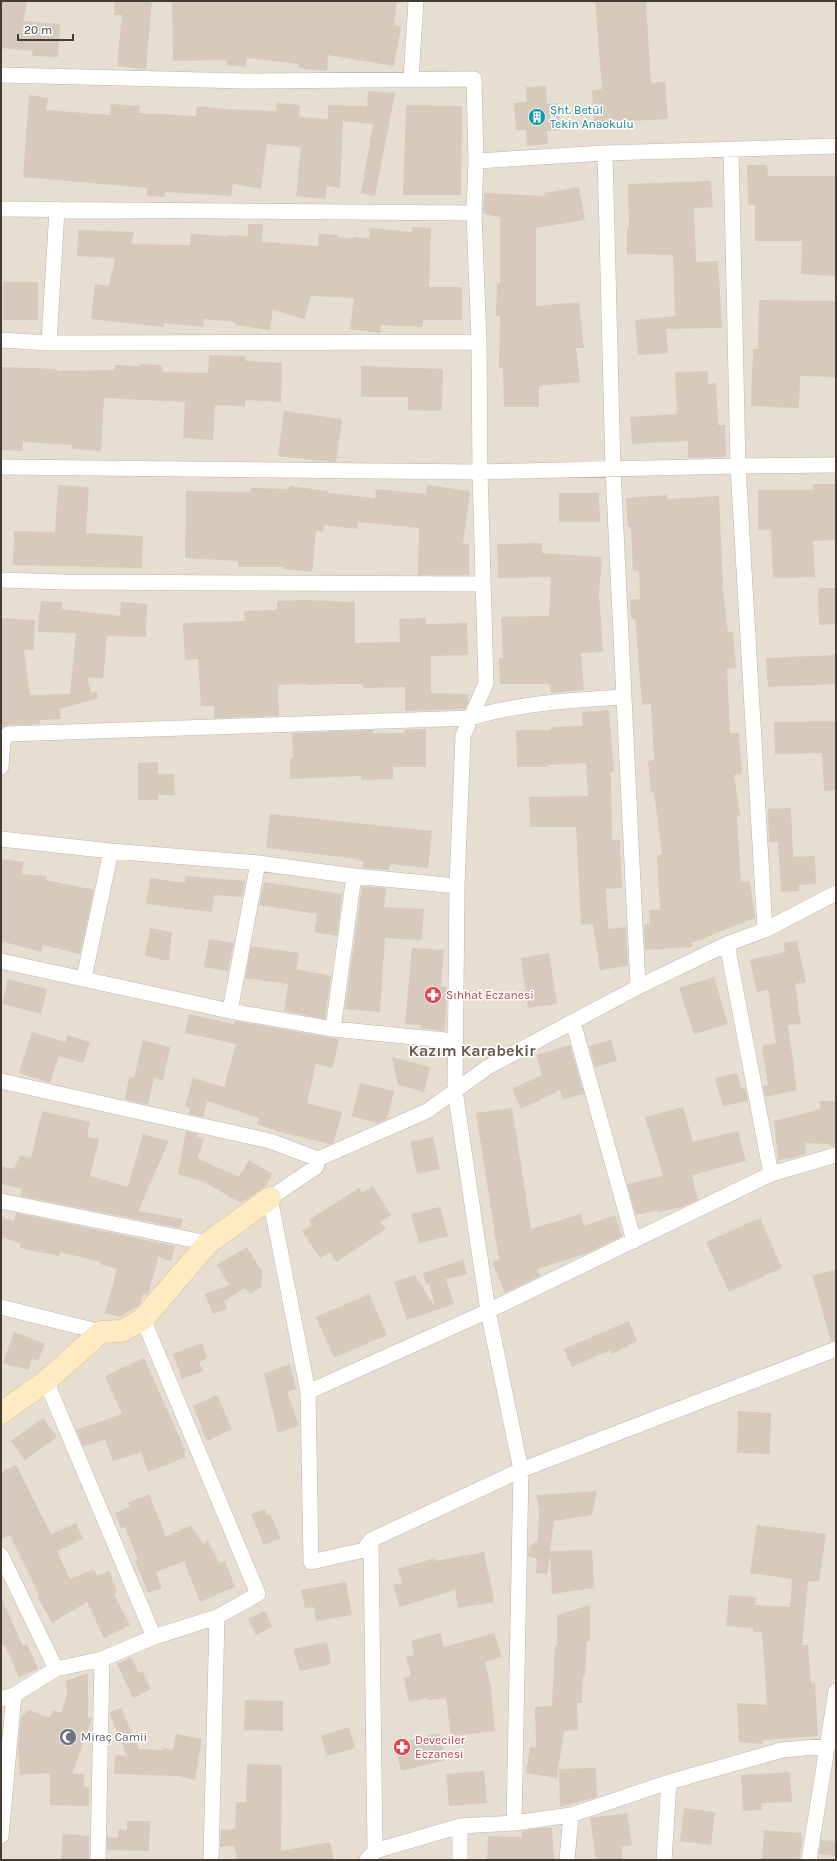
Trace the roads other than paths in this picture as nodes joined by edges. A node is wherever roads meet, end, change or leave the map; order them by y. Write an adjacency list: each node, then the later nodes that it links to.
1 (416, 1): 3 (street)
2 (1, 75): 3 (street)
3 (411, 79): 7 (street)
4 (836, 146): 5 (street)
5 (731, 149): 6 (street); 15 (street)
6 (605, 153): 7 (street); 17 (street)
7 (476, 161): 10 (street)
8 (1, 209): 9 (street)
9 (57, 209): 10 (street); 13 (street)
10 (474, 213): 12 (street)
11 (1, 340): 13 (street)
12 (479, 342): 13 (street); 18 (street)
13 (49, 343)
14 (836, 465): 15 (street)
15 (738, 466): 17 (street); 30 (street)
16 (1, 467): 18 (street)
17 (613, 468): 18 (street); 21 (street)
18 (480, 472): 20 (street)
19 (1, 580): 20 (street)
20 (483, 584): 22 (street)
21 (624, 697): 22 (street); 34 (street)
22 (470, 718): 23 (street); 28 (street)
23 (1, 767)
24 (1, 839): 25 (street)
25 (111, 851): 26 (street); 33 (street)
26 (258, 863): 27 (street); 35 (street)
27 (354, 876): 28 (street); 37 (street)
28 (457, 886): 38 (street)
29 (836, 893): 30 (street)
30 (764, 930): 31 (street)
31 (727, 944): 34 (street); 43 (street)
32 (1, 961): 33 (street)
33 (84, 978): 35 (street)
34 (638, 987): 36 (street)
35 (230, 1011): 37 (street)
36 (573, 1022): 40 (street); 46 (street)
37 (333, 1029): 38 (street)
38 (455, 1041): 40 (street)
39 (1, 1081): 42 (street)
40 (455, 1091): 42 (street); 49 (street)
41 (836, 1155): 43 (street)
42 (318, 1159): 44 (street)
43 (771, 1174): 46 (street)
44 (270, 1198): 47 (street); 54 (street)
45 (1, 1201): 47 (street)
46 (634, 1241): 49 (street)
47 (208, 1243): 50 (street)
48 (1, 1307): 51 (street)
49 (488, 1311): 54 (street); 56 (street)
50 (143, 1319): 51 (street); 59 (street)
51 (101, 1332): 53 (street)
52 (836, 1349): 56 (street)
53 (46, 1381): 55 (street); 60 (street)
54 (308, 1392): 57 (street)
55 (1, 1413)
56 (521, 1470): 57 (street); 68 (street)
57 (371, 1540): 71 (street)
58 (1, 1555): 62 (street)
59 (217, 1617): 60 (street); 73 (street)
60 (154, 1637): 61 (street)
61 (102, 1659): 62 (street); 72 (street)
62 (56, 1669): 64 (street)
63 (836, 1691): 65 (street)
64 (8, 1697): 70 (street)
65 (828, 1746): 66 (street); 77 (street)
66 (669, 1782): 67 (street); 76 (street)
67 (571, 1815): 68 (street); 75 (street)
68 (514, 1824): 69 (street)
69 (460, 1826): 71 (street); 74 (street)
70 (1, 1836)
71 (371, 1855)
72 (98, 1860)
73 (211, 1860)
74 (460, 1860)
75 (567, 1860)
76 (664, 1860)
77 (810, 1860)

